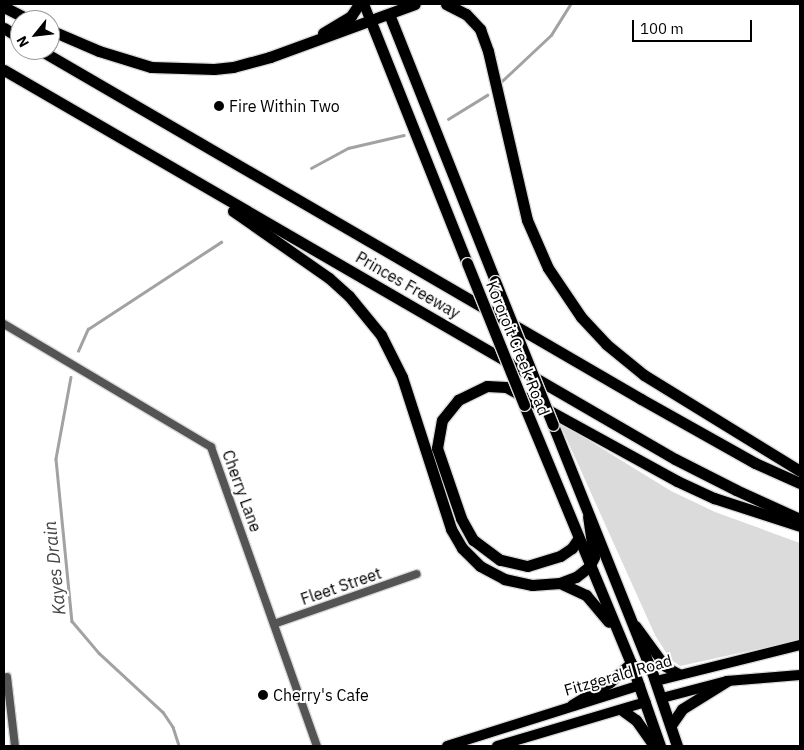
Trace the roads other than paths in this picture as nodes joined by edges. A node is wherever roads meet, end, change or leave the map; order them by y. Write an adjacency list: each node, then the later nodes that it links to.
1 (359, 4): 8 (highway)
2 (364, 4): 6 (main road, Kororoit Creek Road)
3 (415, 4): 5 (highway)
4 (446, 4): 12 (highway)
5 (387, 9): 6 (highway); 14 (highway, Kororoit Creek Road, bridge)
6 (371, 22): 8 (highway); 17 (highway, Kororoit Creek Road, bridge)
7 (60, 34): 8 (highway)
8 (305, 45)
9 (57, 60): 13 (highway, Princes Freeway)
10 (4, 70): 15 (highway, Princes Freeway); 20 (highway)
11 (4, 324): 22 (street, Cherry Lane)
12 (800, 472)
13 (800, 483)
14 (588, 516): 18 (highway); 21 (highway, Kororoit Creek Road)
15 (800, 519)
16 (800, 526): 17 (highway)
17 (578, 539): 18 (highway, Kororoit Creek Road)
18 (590, 567): 20 (highway); 23 (highway, Kororoit Creek Road)
19 (417, 574): 22 (street, Fleet Street)
20 (560, 583): 23 (highway)
21 (632, 621): 26 (main road); 29 (highway, Kororoit Creek Road)
22 (274, 624): 37 (street, Cherry Lane)
23 (617, 633): 25 (highway, Kororoit Creek Road)
24 (800, 645): 26 (main road, Fitzgerald Road)
25 (631, 663): 31 (highway, Kororoit Creek Road); 34 (highway)
26 (679, 674): 29 (main road, Fitzgerald Road)
27 (800, 675): 30 (main road, Fitzgerald Road)
28 (7, 677): 38 (street)
29 (656, 681): 31 (highway, Fitzgerald Road); 32 (highway, Kororoit Creek Road)
30 (727, 681): 32 (main road, Fitzgerald Road); 36 (highway)
31 (640, 685): 33 (highway, Kororoit Creek Road); 34 (main road, Fitzgerald Road)
32 (662, 698): 33 (highway, Fitzgerald Road); 36 (highway, Kororoit Creek Road)
33 (646, 702): 35 (main road, Fitzgerald Road); 42 (highway, Kororoit Creek Road)
34 (572, 705): 39 (main road, Fitzgerald Road)
35 (622, 710): 40 (main road, Fitzgerald Road); 41 (highway)
36 (671, 725): 43 (highway, Kororoit Creek Road)
37 (316, 745)
38 (15, 746)
39 (448, 746)
40 (497, 746)
41 (654, 746)
42 (660, 746)
43 (677, 746)

